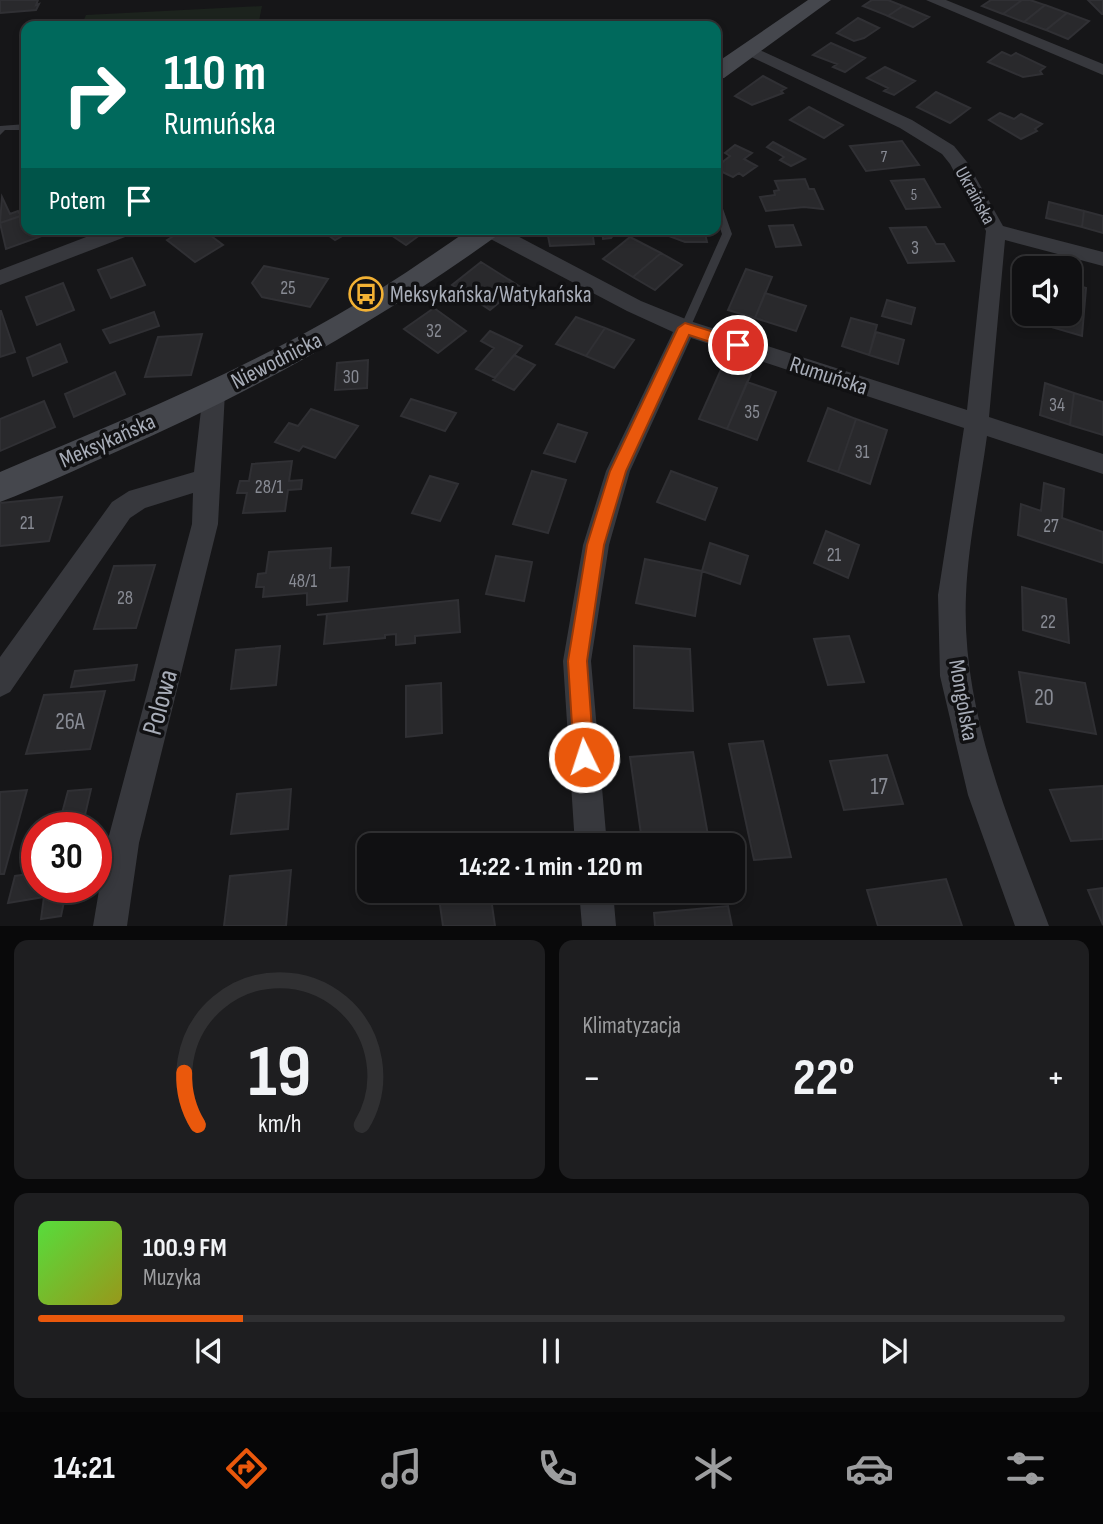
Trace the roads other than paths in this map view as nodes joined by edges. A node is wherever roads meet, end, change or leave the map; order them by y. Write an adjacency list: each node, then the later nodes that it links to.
1 (821, 0): 3 (street)
2 (933, 0): 4 (street)
3 (749, 50): 5 (street); 9 (street, Ukraińska)
4 (1100, 62)
5 (721, 70)
6 (21, 127): 7 (lane)
7 (0, 132)
8 (721, 219): 15 (lane)
9 (996, 231): 13 (street); 17 (street, Ukraińska)
10 (111, 235): 14 (street)
11 (480, 235): 16 (street, Niewodnicka)
12 (500, 235): 15 (street, Rumuńska)
13 (1103, 259)
14 (0, 278)
15 (685, 328): 17 (street, Rumuńska); 22 (street)
16 (214, 392): 19 (street, Niewodnicka); 20 (street, Meksykańska)
17 (976, 424): 18 (street, Rumuńska); 26 (street, Mongolska)
18 (1103, 464)
19 (206, 479): 21 (street); 24 (street, Polowa)
20 (0, 487)
21 (0, 682)
22 (590, 833)
23 (597, 903): 25 (street)
24 (110, 926)
25 (599, 926)
26 (1032, 926)

